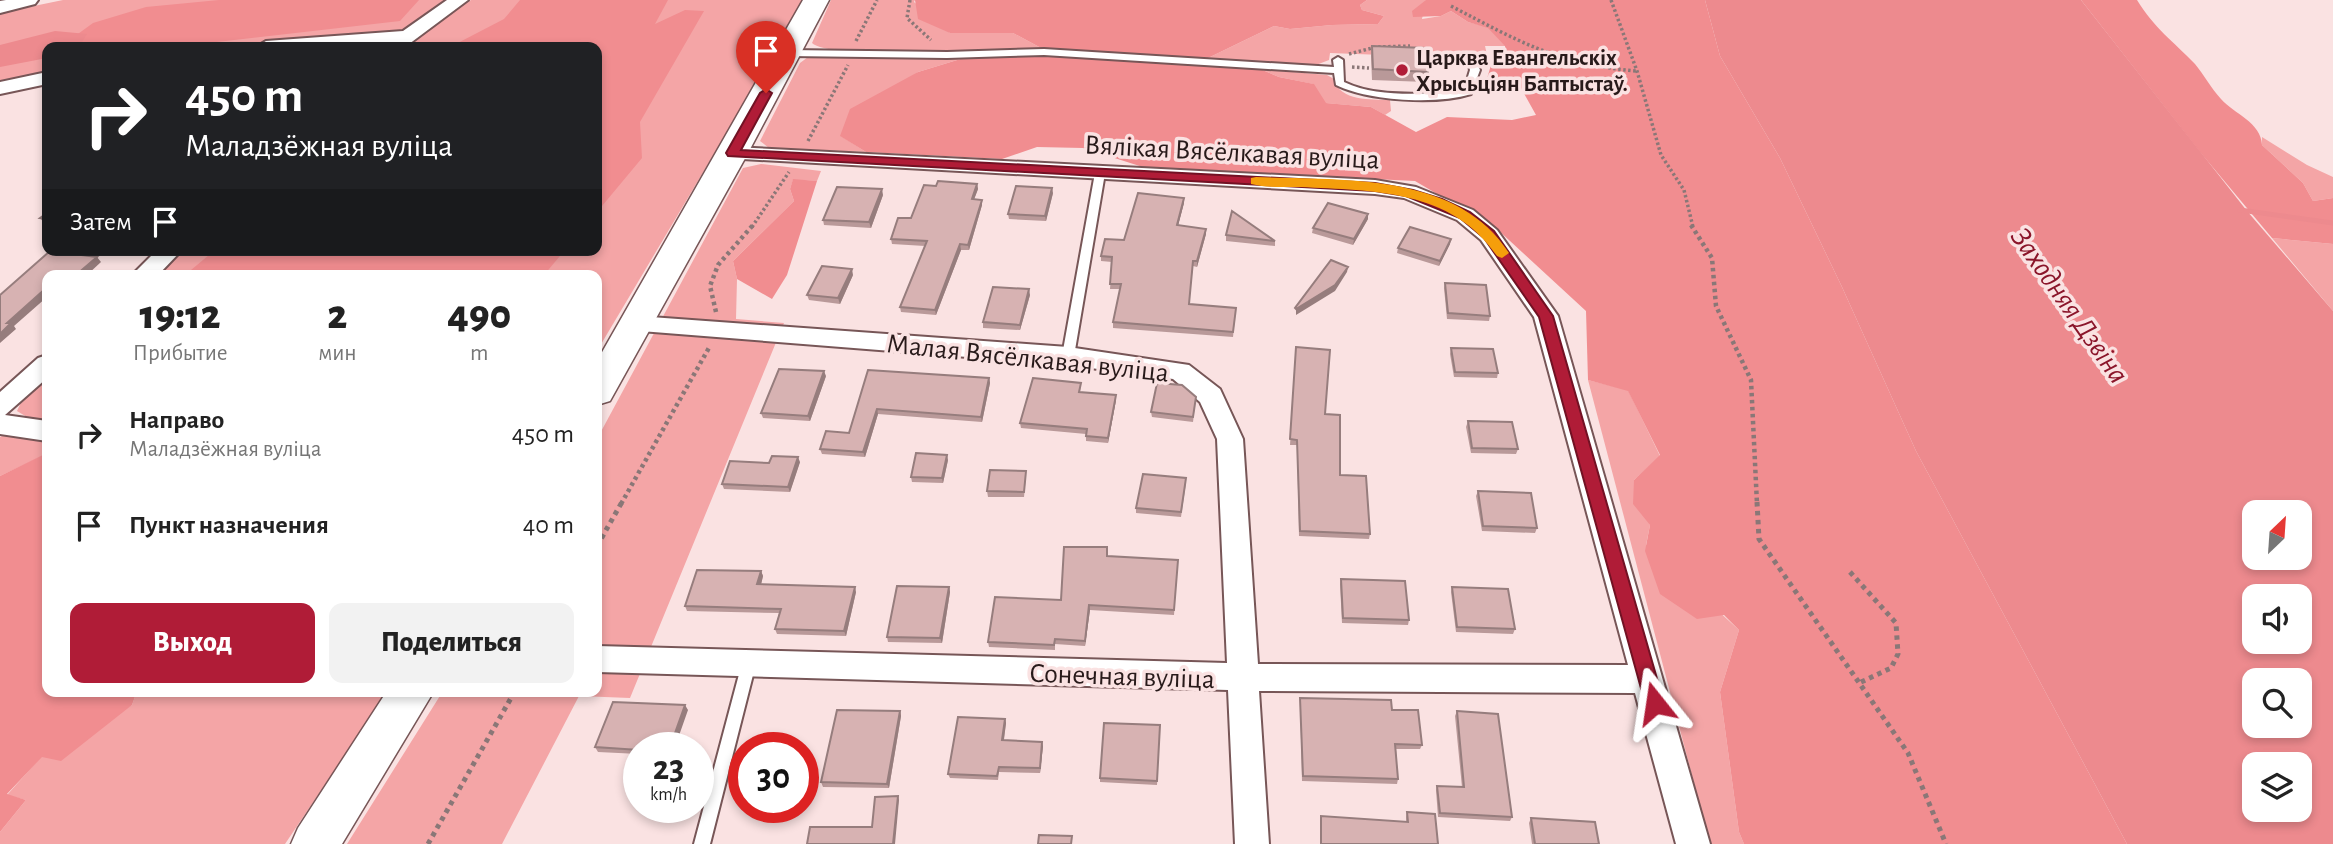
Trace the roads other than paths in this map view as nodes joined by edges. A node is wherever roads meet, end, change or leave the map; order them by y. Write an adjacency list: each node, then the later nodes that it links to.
1 (29, 0): 4 (street)
2 (459, 0): 5 (street)
3 (816, 0): 6 (main road)
4 (0, 7)
5 (399, 42)
6 (788, 53): 7 (lane); 10 (main road)
7 (1472, 60)
8 (42, 79): 9 (street)
9 (0, 88)
10 (733, 153): 11 (street, Вялікая Вясёлкавая вуліца); 14 (main road)
11 (1100, 173): 15 (lane); 24 (street, Вялікая Вясёлкавая вуліца)
12 (165, 256): 13 (street)
13 (150, 270)
14 (637, 324): 15 (street, Малая Вясёлкавая вуліца); 17 (main road)
15 (1068, 356): 23 (street, Малая Вясёлкавая вуліца)
16 (42, 369): 18 (street)
17 (602, 384)
18 (0, 407)
19 (0, 424): 20 (street)
20 (42, 430)
21 (602, 659): 22 (street, Сонечная вуліца)
22 (749, 663): 23 (street, Сонечная вуліца); 27 (lane)
23 (1242, 678): 24 (street, Сонечная вуліца); 28 (street, Малая Вясёлкавая вуліца)
24 (1648, 679): 29 (street, Вялікая Вясёлкавая вуліца)
25 (408, 697): 26 (main road)
26 (315, 844)
27 (702, 844)
28 (1252, 844)
29 (1693, 844)

